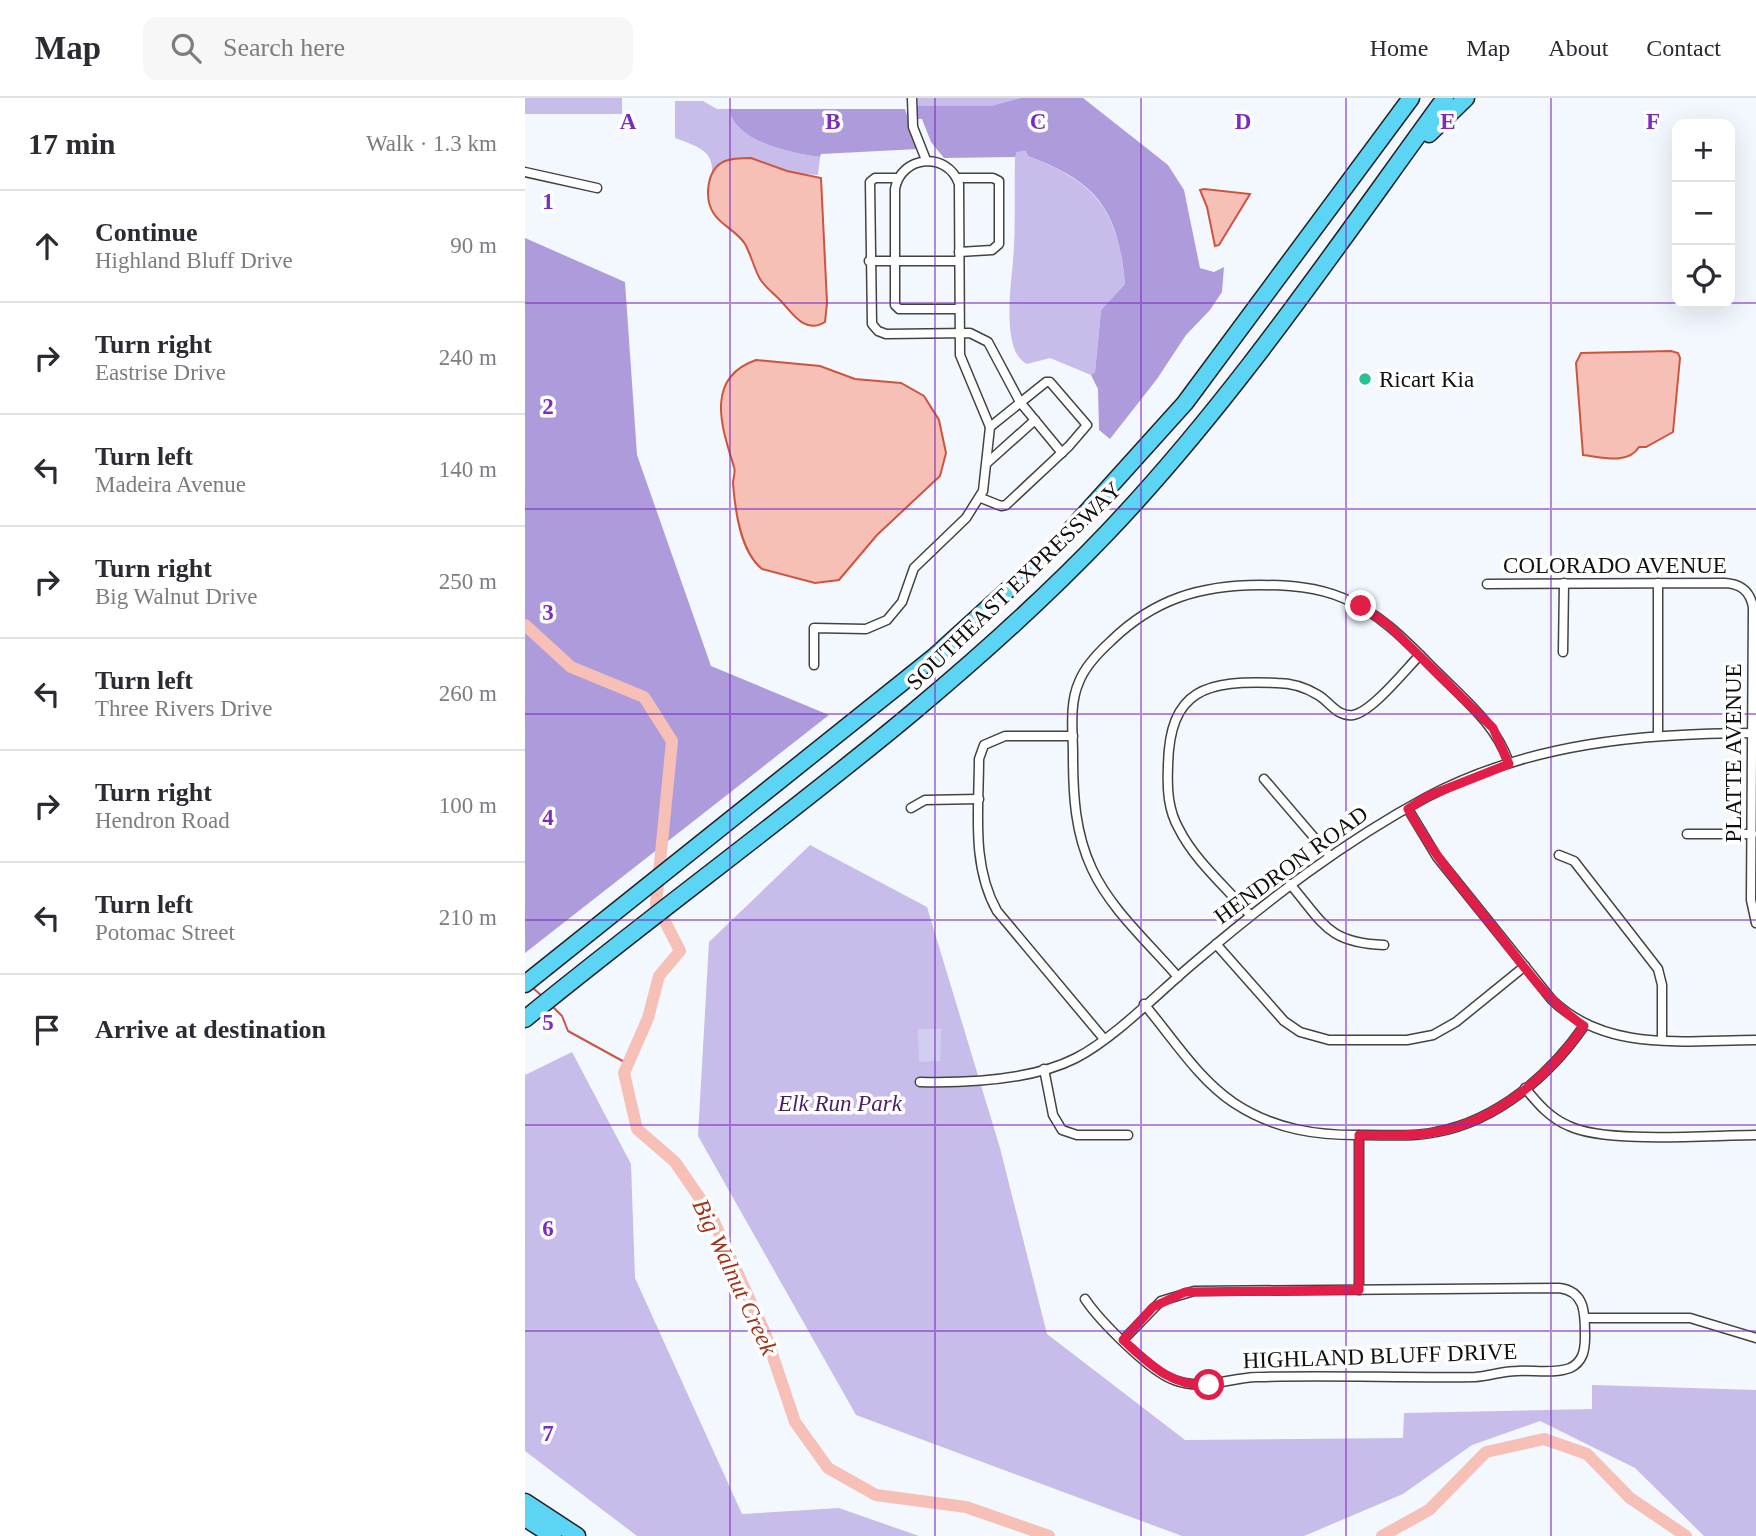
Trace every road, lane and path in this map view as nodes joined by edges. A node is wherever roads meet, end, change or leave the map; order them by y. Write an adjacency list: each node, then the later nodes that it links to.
1 (912, 98): 6 (street)
2 (1399, 98): 12 (highway)
3 (1411, 98): 12 (highway, SOUTHEAST EXPRESSWAY)
4 (1445, 98): 8 (highway, SOUTHEAST EXPRESSWAY)
5 (1466, 98): 8 (highway)
6 (926, 160): 9 (street); 10 (street)
7 (525, 172): 11 (street)
8 (1388, 176): 52 (highway, SOUTHEAST EXPRESSWAY)
9 (897, 178): 14 (street); 15 (street)
10 (957, 178): 13 (street); 13 (street)
11 (597, 188)
12 (1343, 192): 50 (highway, SOUTHEAST EXPRESSWAY)
13 (959, 256): 15 (street); 16 (street)
14 (869, 261): 15 (street); 17 (street)
15 (895, 261): 16 (street)
16 (959, 309): 17 (street)
17 (959, 333): 18 (street); 20 (street)
18 (1020, 402): 19 (street); 20 (street); 21 (street)
19 (1035, 420): 21 (street); 22 (street)
20 (990, 427): 22 (street)
21 (1062, 453): 23 (street)
22 (987, 463): 23 (street)
23 (981, 498): 30 (street)
24 (1564, 583): 25 (street, COLORADO AVENUE); 26 (street, COLORADO AVENUE); 28 (street)
25 (1658, 583): 27 (street, COLORADO AVENUE); 32 (street)
26 (1487, 584)
27 (1742, 587): 31 (street, PLATTE AVENUE)
28 (1563, 652)
29 (1420, 655): 33 (street); 34 (street); 44 (street)
30 (814, 665)
31 (1754, 733): 32 (street, HENDRON ROAD); 40 (street, PLATTE AVENUE)
32 (1658, 734): 34 (street, HENDRON ROAD)
33 (1073, 736): 36 (street); 49 (street)
34 (1509, 764): 38 (street, HENDRON ROAD)
35 (1264, 779): 42 (street)
36 (979, 799): 37 (street); 54 (street)
37 (911, 808)
38 (1408, 809): 42 (street, HENDRON ROAD); 48 (street)
39 (1687, 834): 40 (street)
40 (1752, 834): 45 (street, PLATTE AVENUE)
41 (1559, 855): 55 (street)
42 (1330, 856): 43 (street, HENDRON ROAD)
43 (1290, 884): 44 (street, HENDRON ROAD); 47 (street)
44 (1250, 915): 46 (street, HENDRON ROAD)
45 (1756, 923)
46 (1216, 944): 48 (street); 49 (street, HENDRON ROAD)
47 (1384, 944)
48 (1525, 966): 53 (street)
49 (1178, 977): 51 (street, HENDRON ROAD)
50 (525, 984)
51 (1144, 1004): 54 (street, HENDRON ROAD); 61 (street)
52 (529, 1015)
53 (1584, 1026): 55 (street); 59 (street)
54 (1104, 1039): 57 (street, HENDRON ROAD)
55 (1662, 1040): 56 (street)
56 (1756, 1040)
57 (1044, 1069): 58 (street, HENDRON ROAD); 60 (street)
58 (920, 1082)
59 (1525, 1088): 61 (street); 62 (street)
60 (1128, 1135)
61 (1359, 1135): 63 (street)
62 (1756, 1135)
63 (1359, 1290): 65 (street); 67 (street)
64 (1085, 1299): 67 (street, HIGHLAND BLUFF DRIVE)
65 (1585, 1318): 66 (street); 67 (street, HIGHLAND BLUFF DRIVE)
66 (1756, 1338)
67 (1123, 1340)
68 (525, 1496): 71 (highway)
69 (525, 1502): 71 (highway)
70 (525, 1518): 72 (highway)
71 (574, 1534)
72 (553, 1536)

